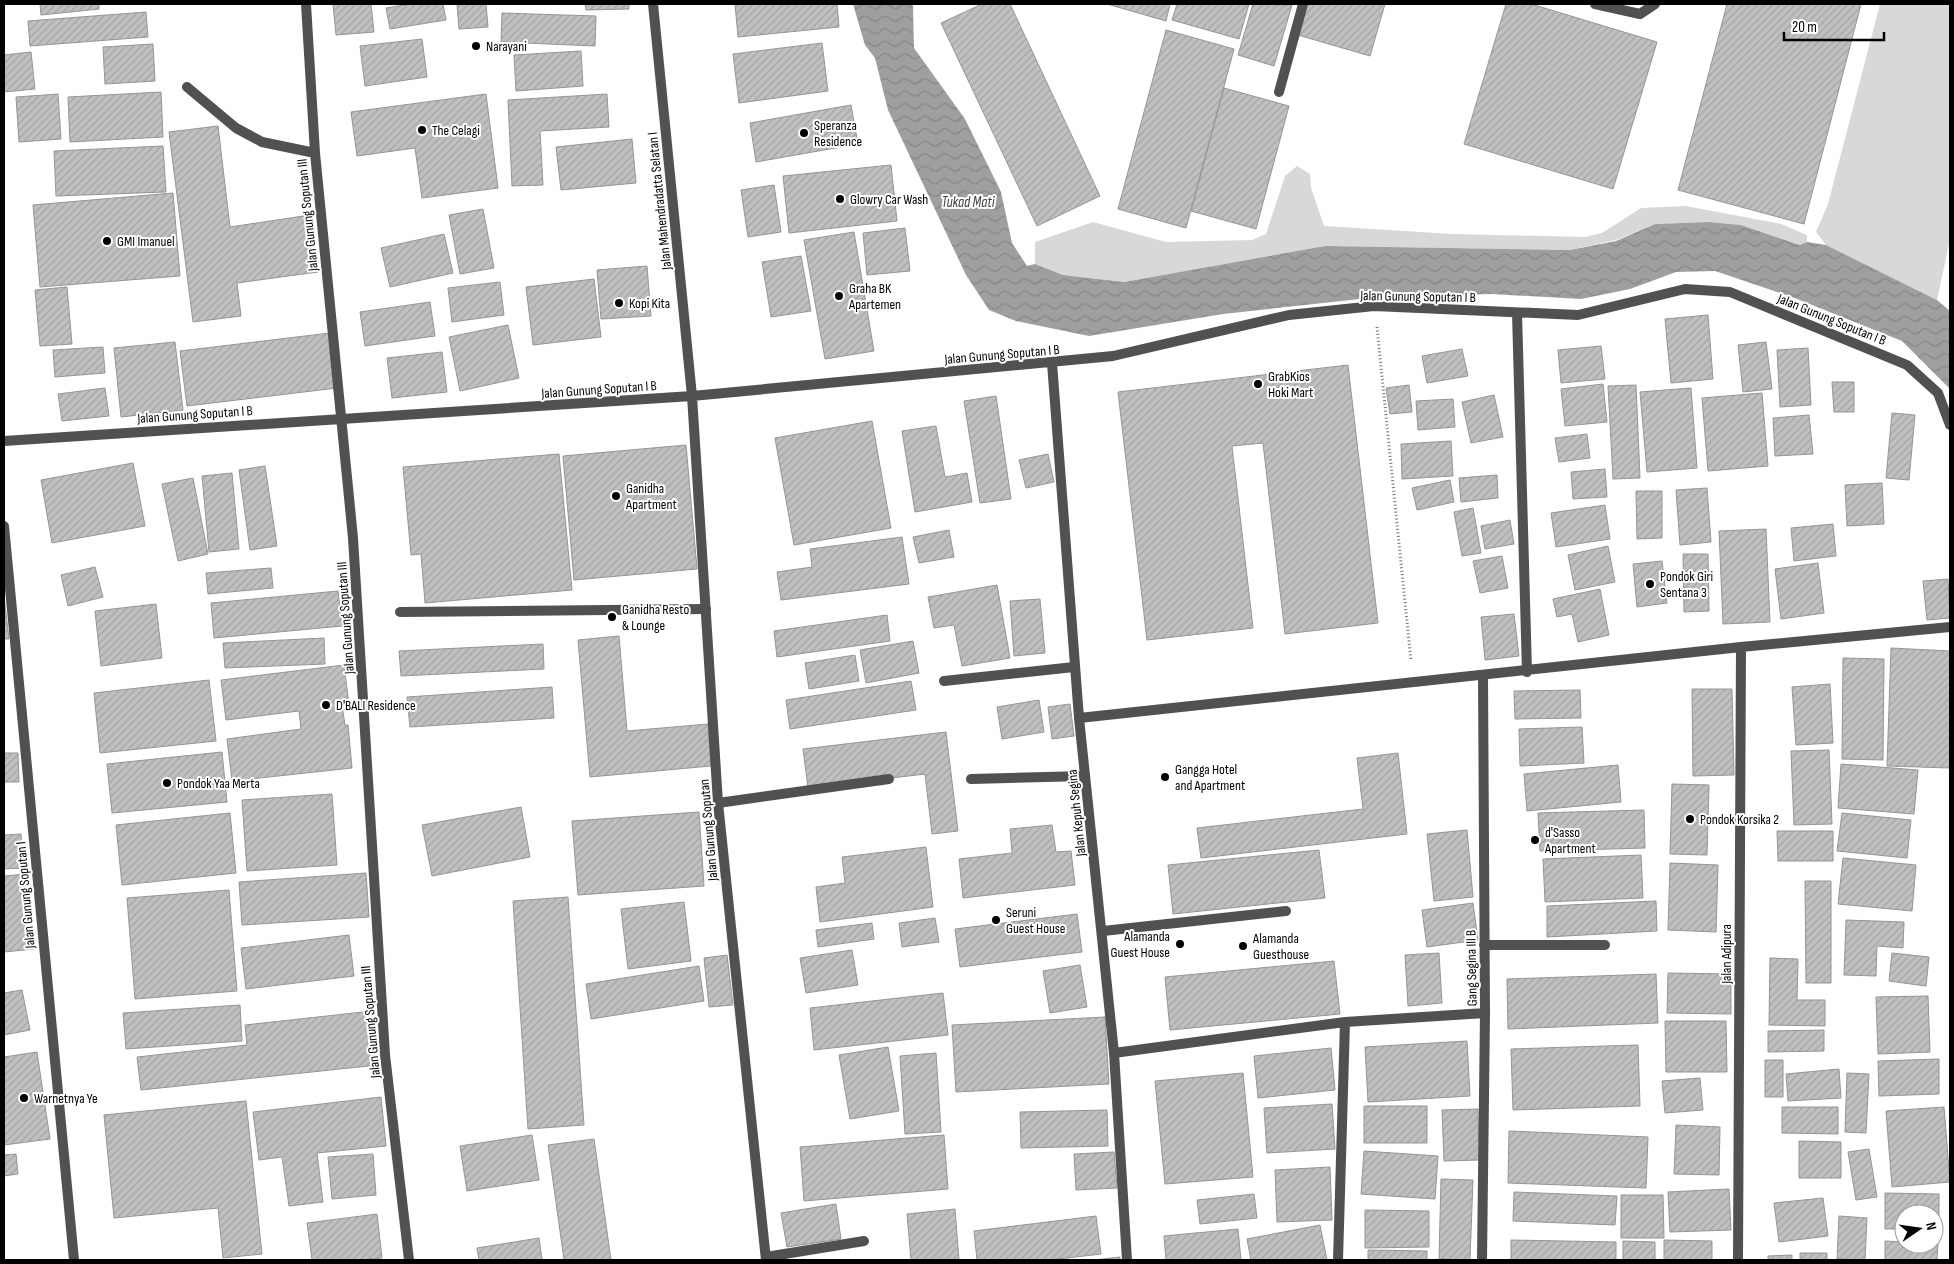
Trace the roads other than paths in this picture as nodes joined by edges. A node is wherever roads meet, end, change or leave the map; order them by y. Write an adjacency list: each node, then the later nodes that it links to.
1 (306, 4): 8 (street, Jalan Gunung Soputan III)
2 (653, 4): 11 (street, Jalan Mahendradatta Selatan I)
3 (1303, 4): 7 (street)
4 (1595, 4): 5 (street)
5 (1655, 4)
6 (187, 87): 8 (street)
7 (1279, 92)
8 (314, 153): 12 (street, Jalan Gunung Soputan III)
9 (1517, 313): 10 (street, Jalan Gunung Soputan I B); 13 (street, Jalan Gunung Soputan I B); 21 (street)
10 (1052, 363): 11 (street, Jalan Gunung Soputan I B); 20 (street, Jalan Kepuh Segina)
11 (692, 396): 12 (street, Jalan Gunung Soputan I B); 16 (street, Jalan Gunung Soputan)
12 (341, 419): 14 (street, Jalan Gunung Soputan I B); 39 (street, Jalan Gunung Soputan III)
13 (1950, 425)
14 (4, 441)
15 (4, 526): 38 (street, Jalan Gunung Soputan I)
16 (706, 609): 17 (street); 28 (street, Jalan Gunung Soputan)
17 (400, 612)
18 (1950, 627): 19 (street)
19 (1741, 647): 21 (street); 43 (street, Jalan Adipura)
20 (1074, 667): 23 (street); 24 (street, Jalan Kepuh Segina)
21 (1527, 672): 22 (street)
22 (1483, 676): 24 (street); 31 (street, Gang Segina III B)
23 (944, 681)
24 (1079, 718): 25 (street, Jalan Kepuh Segina)
25 (1086, 776): 27 (street); 30 (street, Jalan Kepuh Segina)
26 (888, 778): 28 (street)
27 (971, 779)
28 (718, 803): 37 (street, Jalan Gunung Soputan)
29 (1286, 911): 30 (street)
30 (1102, 931): 35 (street, Jalan Kepuh Segina)
31 (1484, 945): 32 (street); 33 (street, Gang Segina III B)
32 (1605, 945)
33 (1485, 1013): 34 (street); 42 (street, Gang Segina III B)
34 (1345, 1022): 35 (street); 41 (street)
35 (1114, 1053): 40 (street, Jalan Kepuh Segina)
36 (864, 1241): 37 (street)
37 (766, 1259)
38 (74, 1260)
39 (409, 1260)
40 (1127, 1260)
41 (1338, 1260)
42 (1482, 1260)
43 (1738, 1260)

